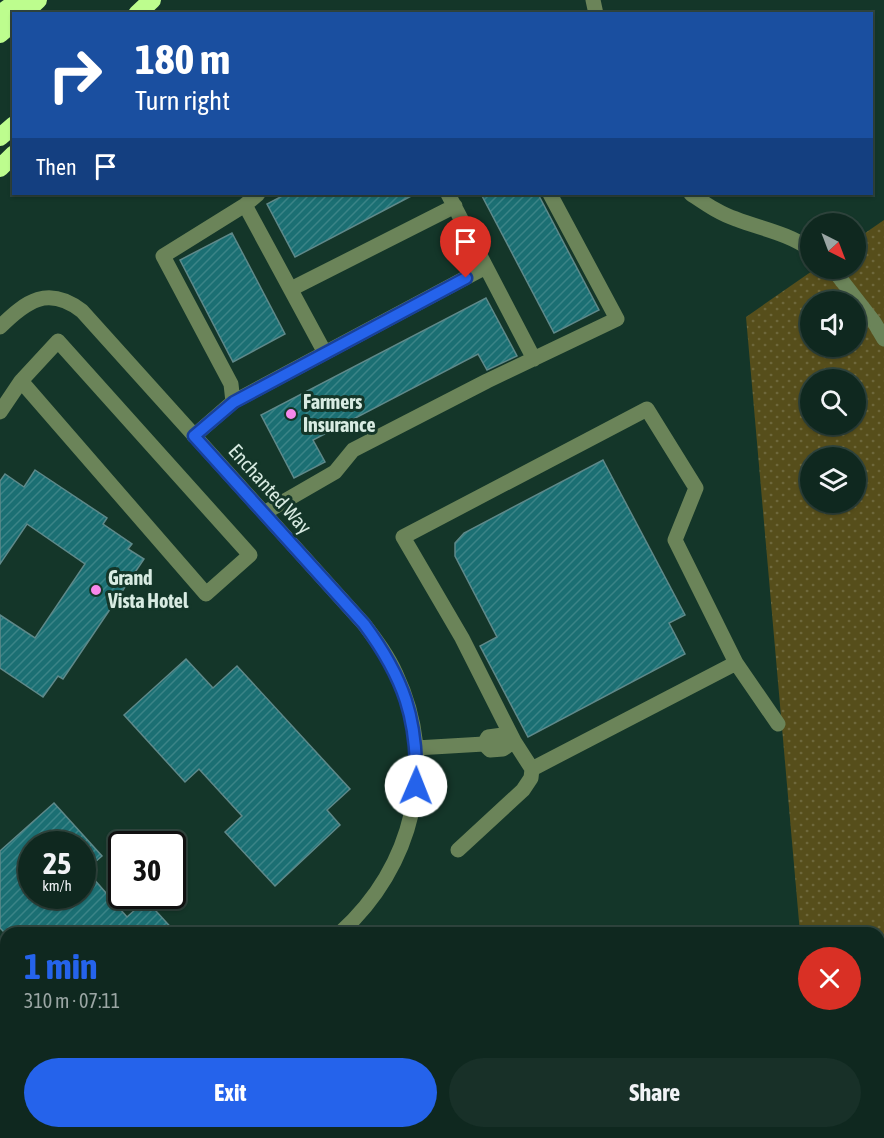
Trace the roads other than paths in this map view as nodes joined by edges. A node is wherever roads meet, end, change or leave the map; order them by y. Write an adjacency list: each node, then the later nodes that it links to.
1 (19, 0): 8 (highway)
2 (38, 0): 5 (highway)
3 (152, 0): 6 (highway)
4 (163, 0): 7 (highway)
5 (25, 12)
6 (139, 12)
7 (151, 12)
8 (0, 14)
9 (12, 24): 10 (highway)
10 (0, 34)
11 (12, 127): 12 (highway)
12 (0, 137)
13 (12, 156): 14 (highway)
14 (0, 168)
15 (257, 195): 19 (street)
16 (551, 195): 27 (street)
17 (693, 195): 20 (street)
18 (451, 200): 21 (street); 23 (street)
19 (245, 205): 23 (street); 29 (street)
20 (800, 242)
21 (486, 267): 26 (street); 27 (street)
22 (841, 279): 25 (street)
23 (291, 289): 26 (street)
24 (0, 327): 31 (street, Enchanted Way)
25 (884, 339)
26 (325, 353): 29 (street)
27 (534, 359): 32 (street)
28 (21, 381): 28 (street); 30 (street)
29 (234, 402): 31 (street)
30 (0, 412)
31 (194, 436): 32 (street, Enchanted Way)
32 (264, 513): 36 (street, Enchanted Way)
33 (736, 663): 34 (street); 35 (street); 37 (street)
34 (778, 724)
35 (514, 741): 36 (street); 37 (street)
36 (416, 748): 39 (street, Enchanted Way)
37 (532, 769): 38 (street)
38 (458, 850)
39 (346, 927)

